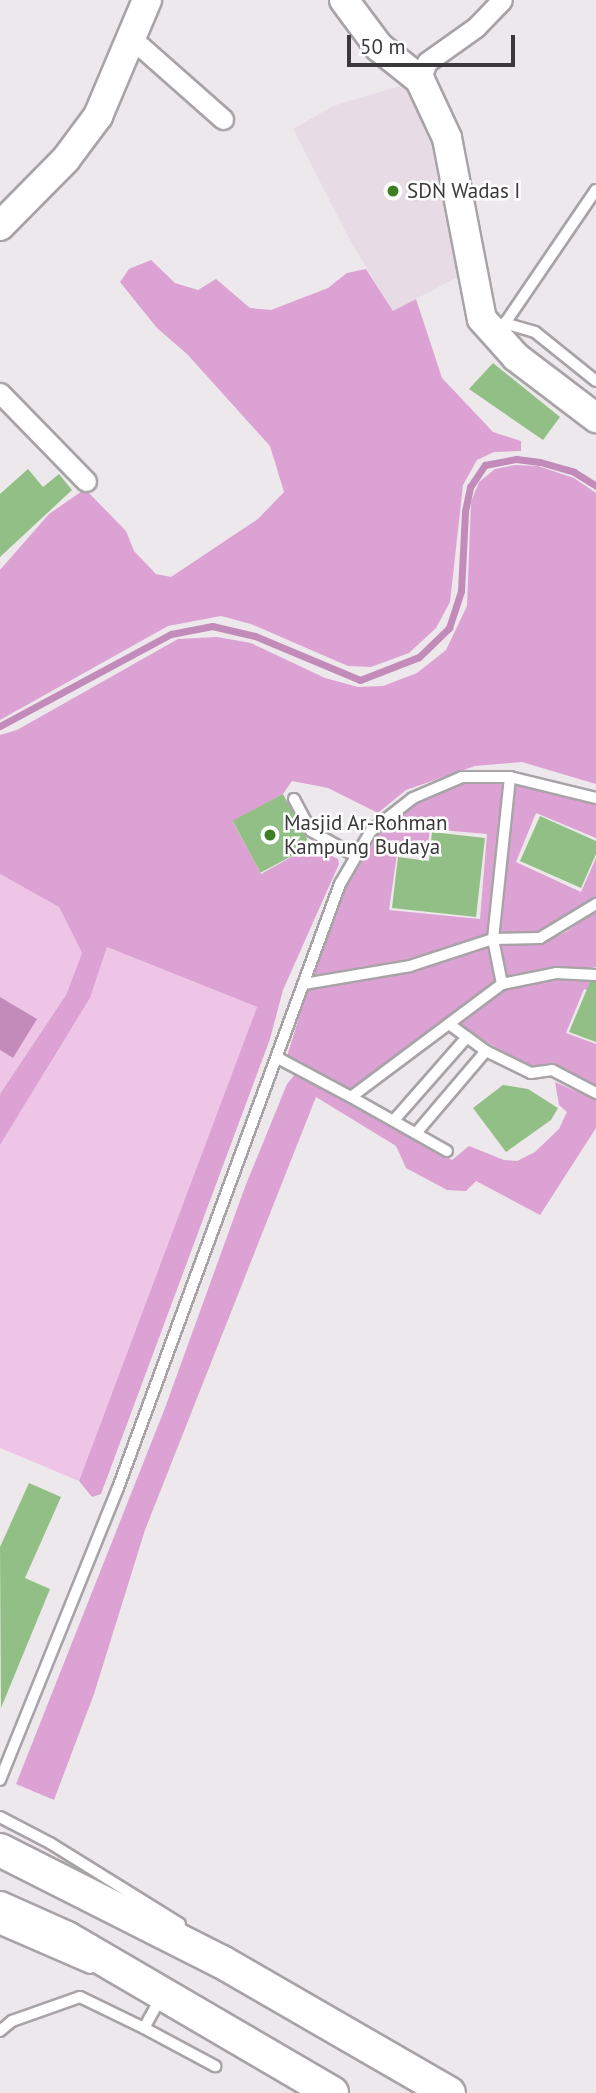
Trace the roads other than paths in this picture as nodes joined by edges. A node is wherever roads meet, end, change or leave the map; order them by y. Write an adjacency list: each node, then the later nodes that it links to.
1 (147, 0): 4 (main road)
2 (344, 0): 5 (main road)
3 (502, 0): 5 (street)
4 (130, 37): 6 (street); 8 (main road)
5 (420, 80): 9 (main road)
6 (223, 119)
7 (596, 190): 9 (lane)
8 (0, 226)
9 (499, 330): 10 (lane); 12 (main road)
10 (596, 381)
11 (0, 393): 13 (street)
12 (596, 418)
13 (86, 481)
14 (510, 777): 15 (lane); 17 (lane); 19 (lane)
15 (596, 798)
16 (294, 799): 17 (lane)
17 (356, 856): 21 (lane)
18 (596, 904): 19 (lane)
19 (492, 939): 21 (lane); 22 (lane)
20 (596, 975): 22 (lane)
21 (304, 984): 26 (lane)
22 (502, 984): 23 (lane)
23 (449, 1024): 24 (lane); 28 (lane)
24 (467, 1037): 25 (lane); 29 (lane)
25 (486, 1051): 27 (lane); 30 (lane)
26 (278, 1058): 28 (lane); 32 (lane)
27 (596, 1093)
28 (351, 1097): 29 (lane)
29 (395, 1119): 30 (lane)
30 (417, 1132): 31 (lane)
31 (447, 1151)
32 (0, 1780)
33 (0, 1817): 37 (lane)
34 (0, 1850): 37 (main road)
35 (0, 1908): 39 (main road)
36 (0, 1929): 38 (lane)
37 (222, 1962): 44 (main road)
38 (160, 1999): 39 (lane); 40 (lane)
39 (222, 2026): 43 (main road)
40 (144, 2028): 41 (lane); 42 (lane)
41 (0, 2031)
42 (215, 2066)
43 (332, 2093)
44 (449, 2093)

